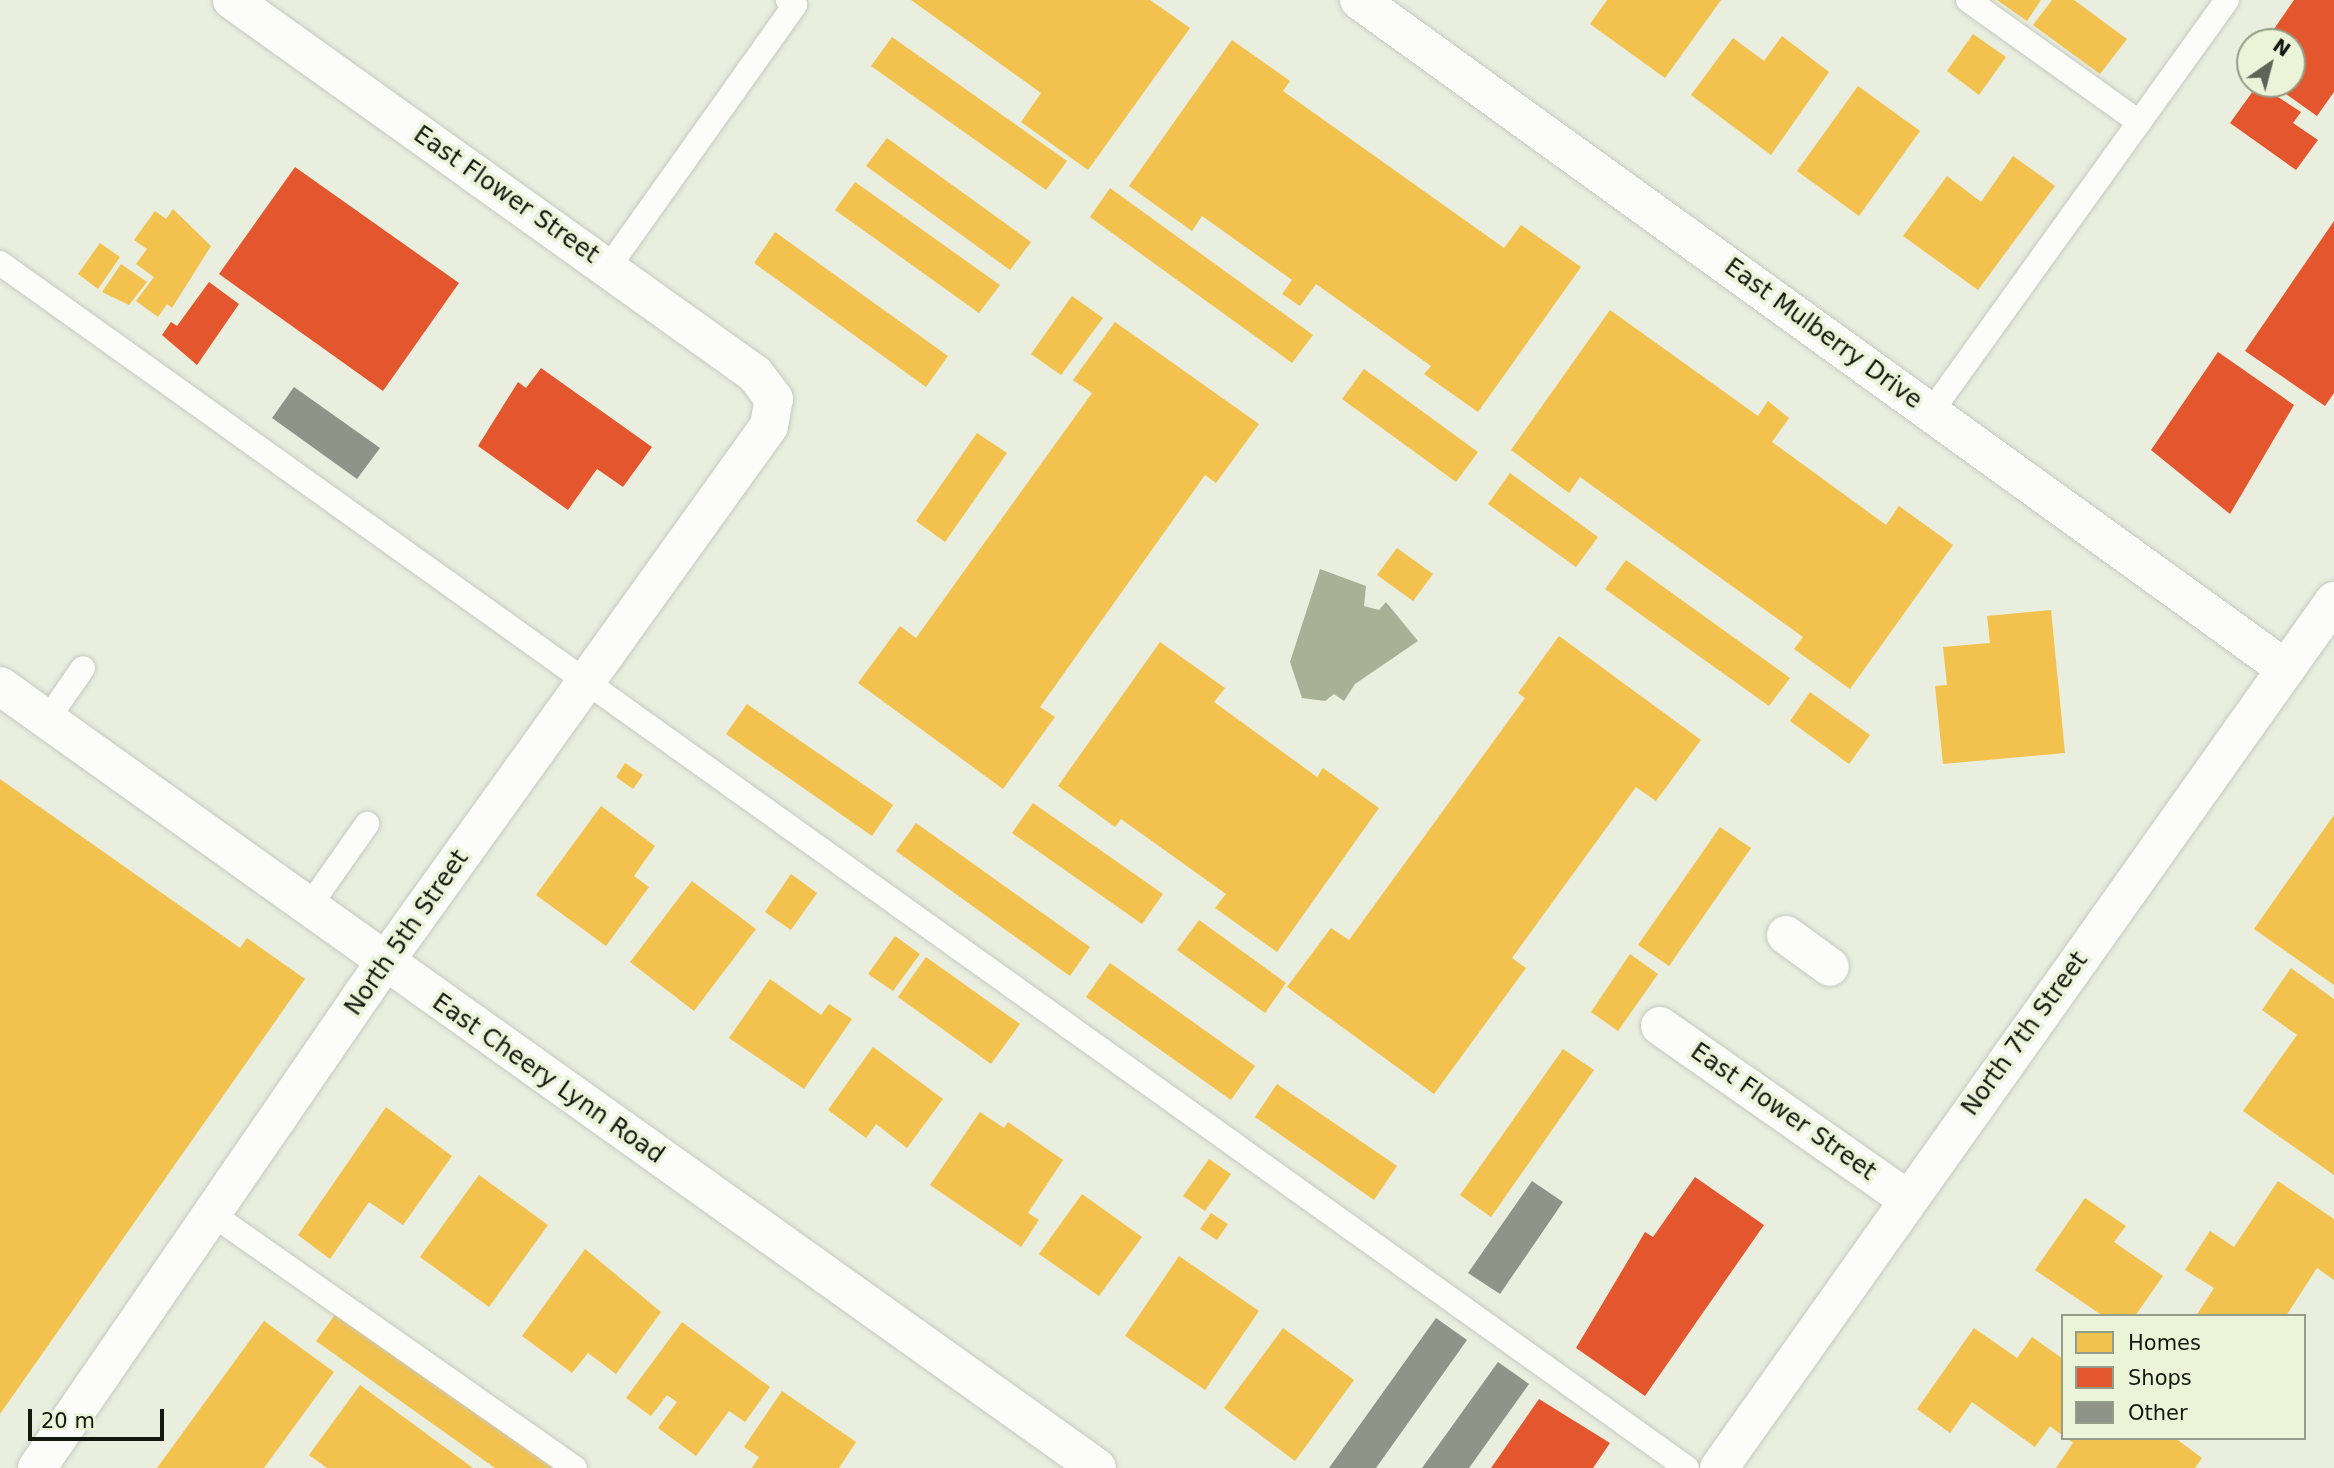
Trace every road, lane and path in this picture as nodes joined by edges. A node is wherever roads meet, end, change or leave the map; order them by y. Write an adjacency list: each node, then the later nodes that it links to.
1 (232, 0): 8 (street, East Flower Street)
2 (788, 0): 8 (lane)
3 (1359, 0): 10 (street, East Mulberry Drive)
4 (1968, 0): 6 (lane)
5 (2227, 0): 6 (lane)
6 (2139, 122): 10 (lane)
7 (0, 263): 14 (lane)
8 (608, 268): 9 (street, East Flower Street)
9 (774, 399): 14 (street, North 5th Street)
10 (1931, 412): 13 (street, East Mulberry Drive)
11 (2334, 601): 13 (street, North 7th Street)
12 (83, 668): 16 (lane)
13 (2286, 669): 23 (street, North 7th Street)
14 (588, 680): 20 (street, North 5th Street); 28 (lane)
15 (0, 686): 16 (street, East Cheery Lynn Road)
16 (47, 720): 18 (street, East Cheery Lynn Road)
17 (367, 824): 18 (lane)
18 (308, 908): 20 (street, East Cheery Lynn Road)
19 (1786, 935): 21 (street)
20 (384, 963): 24 (street, North 5th Street); 27 (street, East Cheery Lynn Road)
21 (1830, 967)
22 (1660, 1026): 23 (street, East Flower Street)
23 (1907, 1199): 29 (street, North 7th Street)
24 (212, 1214): 25 (street, North 5th Street); 26 (lane)
25 (37, 1468)
26 (575, 1468)
27 (1097, 1468)
28 (1688, 1468)
29 (1719, 1468)

